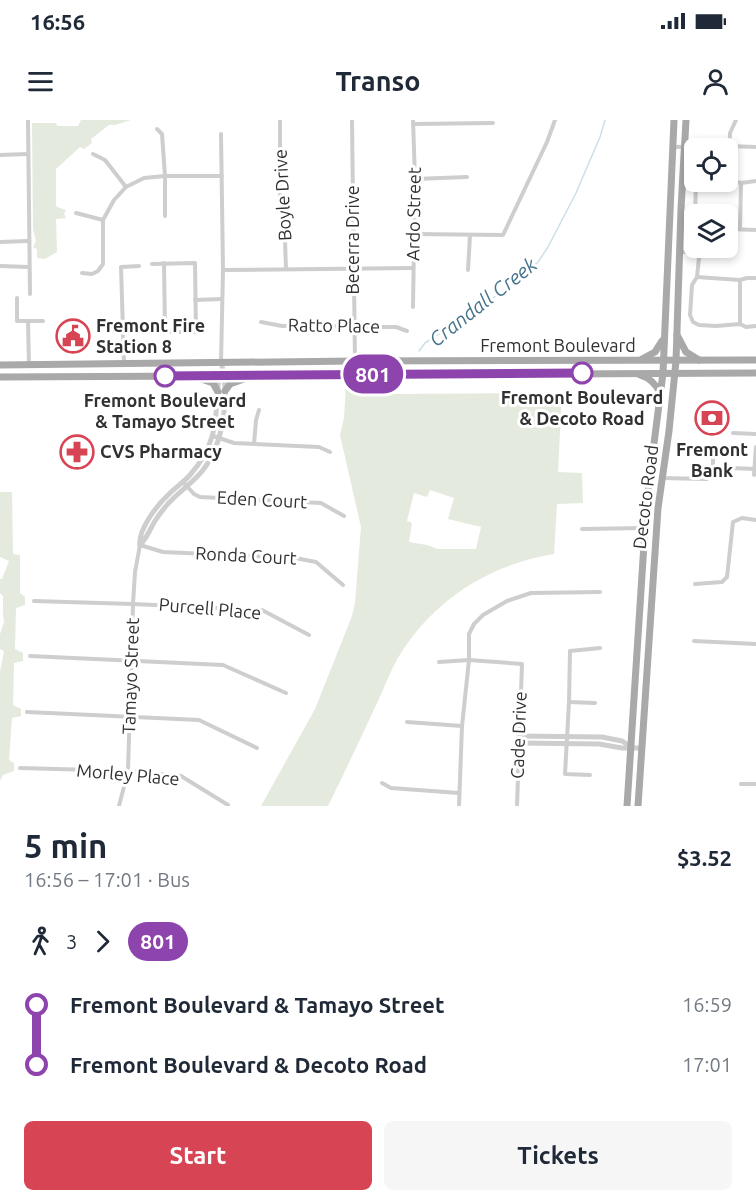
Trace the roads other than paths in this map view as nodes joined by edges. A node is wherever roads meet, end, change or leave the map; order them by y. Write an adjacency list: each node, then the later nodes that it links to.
1 (28, 120): 18 (street)
2 (280, 120): 48 (street, Boyle Drive)
3 (352, 120): 46 (street, Becerra Drive)
4 (555, 120): 35 (street)
5 (675, 120): 15 (main road, Decoto Road)
6 (686, 120): 12 (main road, Decoto Road)
7 (734, 121): 13 (street)
8 (413, 122): 9 (street); 24 (street, Ardo Street)
9 (493, 123)
10 (157, 129): 21 (street)
11 (221, 134): 22 (street, Tamayo Street)
12 (685, 138)
13 (730, 138)
14 (738, 146): 17 (street)
15 (673, 147): 16 (street); 70 (main road, Decoto Road)
16 (684, 147): 38 (main road, Decoto Road)
17 (756, 147)
18 (28, 154): 20 (street); 36 (street)
19 (93, 154): 28 (street)
20 (0, 155)
21 (165, 176): 22 (street); 28 (street); 30 (street)
22 (222, 176): 49 (street, Tamayo Street)
23 (467, 177): 24 (street)
24 (415, 179): 34 (street, Ardo Street)
25 (756, 181): 27 (street)
26 (738, 182): 27 (street)
27 (741, 183): 32 (street)
28 (126, 187): 31 (street)
29 (76, 213): 31 (street)
30 (165, 216)
31 (103, 220): 51 (street)
32 (740, 228): 33 (street)
33 (756, 230)
34 (413, 234): 35 (street); 47 (street, Ardo Street)
35 (470, 235): 50 (street)
36 (28, 241): 37 (street); 45 (street)
37 (0, 242)
38 (679, 252): 39 (street); 69 (main road, Decoto Road)
39 (684, 252)
40 (698, 258): 52 (street)
41 (164, 263): 42 (street); 58 (street); 66 (street)
42 (152, 264)
43 (0, 266): 45 (street)
44 (139, 266): 79 (street)
45 (29, 267): 55 (street)
46 (354, 268): 47 (street); 48 (street); 65 (street, Becerra Drive)
47 (413, 268): 59 (street, Ardo Street)
48 (286, 269): 49 (street)
49 (223, 270): 57 (street, Tamayo Street)
50 (468, 270)
51 (82, 273)
52 (697, 277): 54 (street); 63 (street)
53 (756, 278): 54 (street)
54 (740, 280): 63 (street)
55 (30, 294)
56 (17, 298): 60 (street)
57 (222, 299): 58 (street); 77 (street, Tamayo Street)
58 (195, 300): 66 (street)
59 (413, 307)
60 (28, 321): 61 (street); 78 (street)
61 (43, 321)
62 (261, 322): 65 (street, Ratto Place)
63 (740, 324): 64 (street)
64 (756, 326)
65 (355, 327): 67 (street, Ratto Place); 72 (street, Becerra Drive)
66 (165, 331): 68 (street)
67 (407, 331)
68 (152, 332)
69 (676, 334): 75 (main road, Decoto Road); 76 (main road)
70 (664, 336): 73 (main road); 74 (main road, Decoto Road)
71 (756, 360): 76 (main road, Fremont Boulevard)
72 (355, 361): 73 (main road, Fremont Boulevard); 77 (main road, Fremont Boulevard)
73 (637, 361): 74 (main road, Fremont Boulevard)
74 (663, 361): 75 (main road, Fremont Boulevard); 82 (main road, Decoto Road)
75 (676, 361): 76 (main road, Fremont Boulevard); 83 (main road, Decoto Road)
76 (701, 361)
77 (221, 362): 79 (main road, Fremont Boulevard); 86 (street, Tamayo Street)
78 (29, 364): 79 (main road, Fremont Boulevard); 80 (main road, Fremont Boulevard)
79 (124, 364)
80 (0, 365)
81 (635, 373): 82 (main road, Fremont Boulevard); 87 (main road, Fremont Boulevard); 90 (main road)
82 (663, 373): 83 (main road, Fremont Boulevard); 90 (main road, Decoto Road)
83 (675, 373): 84 (main road, Fremont Boulevard); 104 (main road, Decoto Road)
84 (756, 373)
85 (190, 376): 86 (main road, Fremont Boulevard); 88 (main road, Fremont Boulevard); 89 (main road)
86 (222, 376): 87 (main road, Fremont Boulevard); 89 (street, Tamayo Street)
87 (256, 376): 89 (main road)
88 (0, 377)
89 (221, 392): 94 (street, Tamayo Street)
90 (661, 396): 108 (main road, Decoto Road)
91 (259, 410): 95 (street)
92 (733, 433): 93 (street)
93 (756, 434)
94 (216, 437): 95 (street); 105 (street, Tamayo Street)
95 (254, 444): 97 (street)
96 (756, 447): 100 (street)
97 (330, 452)
98 (713, 457): 101 (street)
99 (732, 468): 100 (street)
100 (755, 470): 103 (street)
101 (713, 473): 102 (street); 104 (street)
102 (725, 474)
103 (754, 476)
104 (661, 478): 136 (main road, Decoto Road)
105 (185, 484): 106 (street, Eden Court); 110 (street, Tamayo Street)
106 (344, 516)
107 (756, 520): 111 (street)
108 (645, 528): 109 (street); 134 (main road, Decoto Road)
109 (582, 529)
110 (140, 545): 112 (street, Ronda Court); 115 (street, Tamayo Street)
111 (695, 584)
112 (344, 585)
113 (600, 592): 121 (street)
114 (33, 602): 115 (street, Purcell Place)
115 (133, 604): 116 (street, Purcell Place); 122 (street, Tamayo Street)
116 (309, 635)
117 (693, 641): 118 (street)
118 (756, 644)
119 (600, 648): 125 (street)
120 (30, 656): 122 (street)
121 (469, 660): 123 (street); 130 (street); 131 (street, Cade Drive)
122 (132, 661): 124 (street); 128 (street, Tamayo Street)
123 (439, 662)
124 (286, 693)
125 (569, 702): 126 (street); 132 (street)
126 (596, 704)
127 (27, 712): 128 (street)
128 (130, 716): 135 (street); 138 (street, Tamayo Street)
129 (407, 722): 130 (street)
130 (462, 726): 143 (street)
131 (519, 736): 132 (street); 133 (street, Cade Drive)
132 (567, 741): 133 (street); 134 (street); 139 (street)
133 (519, 743): 147 (street, Cade Drive)
134 (631, 747): 136 (street); 148 (main road, Decoto Road)
135 (257, 748)
136 (642, 748): 149 (main road, Decoto Road)
137 (20, 768): 138 (street, Morley Place)
138 (128, 771): 144 (street, Morley Place); 145 (street, Tamayo Street)
139 (590, 775)
140 (382, 783): 143 (street)
141 (741, 784): 142 (street)
142 (756, 784)
143 (459, 793): 146 (street)
144 (228, 805)
145 (119, 806)
146 (459, 806)
147 (517, 806)
148 (627, 806)
149 (639, 806)

